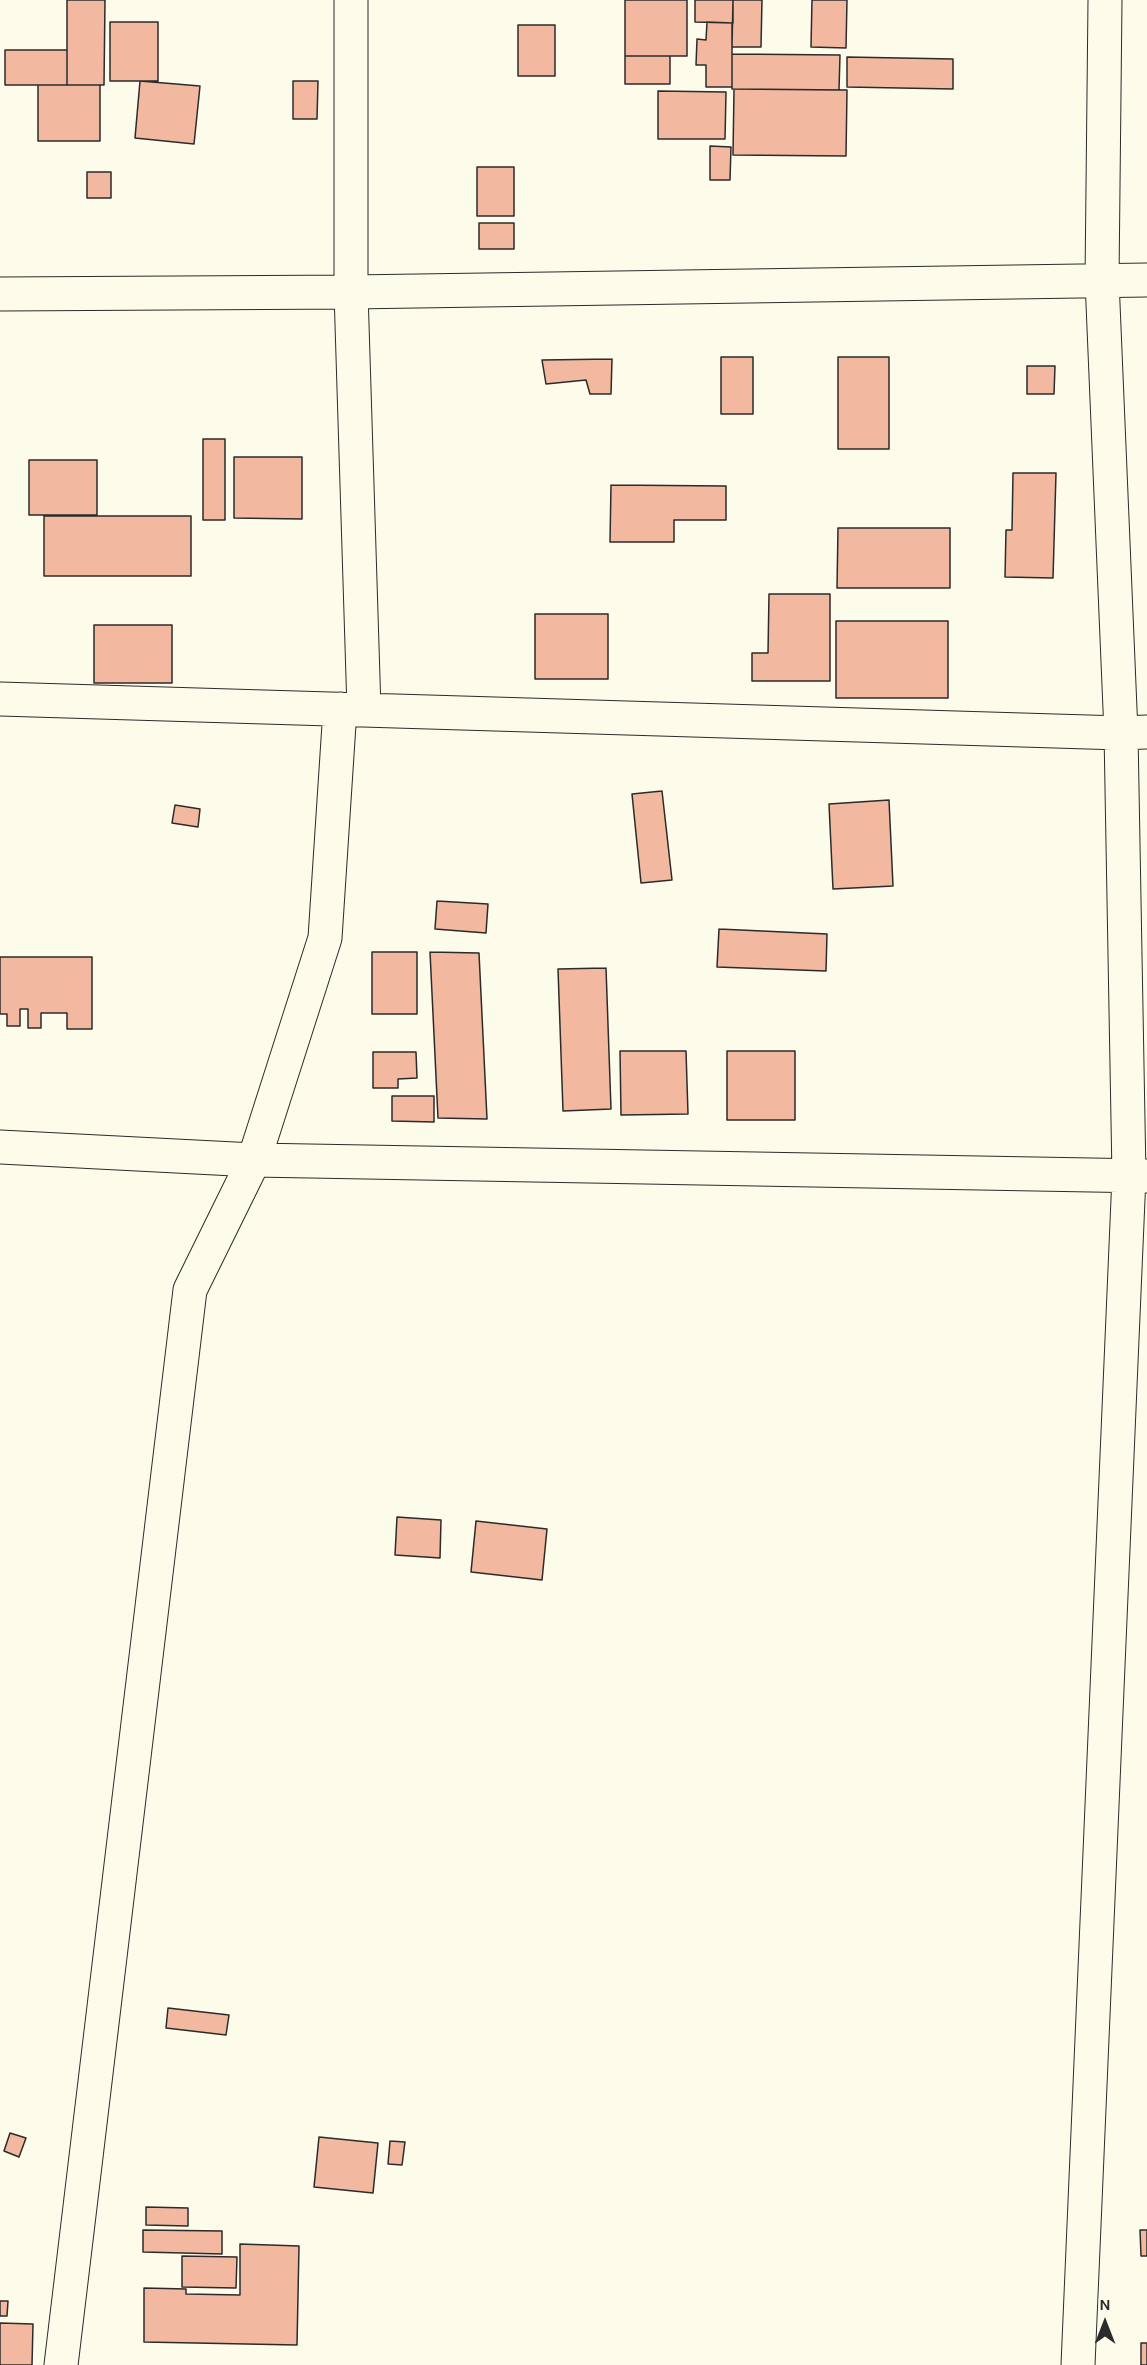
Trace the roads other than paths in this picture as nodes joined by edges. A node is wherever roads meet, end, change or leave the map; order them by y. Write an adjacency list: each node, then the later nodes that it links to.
1 (351, 0): 5 (street)
2 (1105, 0): 3 (street)
3 (1102, 280): 4 (street); 5 (street); 9 (street)
4 (1147, 280)
5 (351, 292): 6 (street); 8 (street)
6 (0, 294)
7 (0, 699): 8 (street)
8 (352, 710): 9 (street); 11 (street)
9 (1134, 732): 12 (street)
10 (0, 1147): 11 (street)
11 (254, 1160): 12 (street); 13 (street)
12 (1138, 1176): 14 (street)
13 (61, 2365)
14 (1078, 2365)

